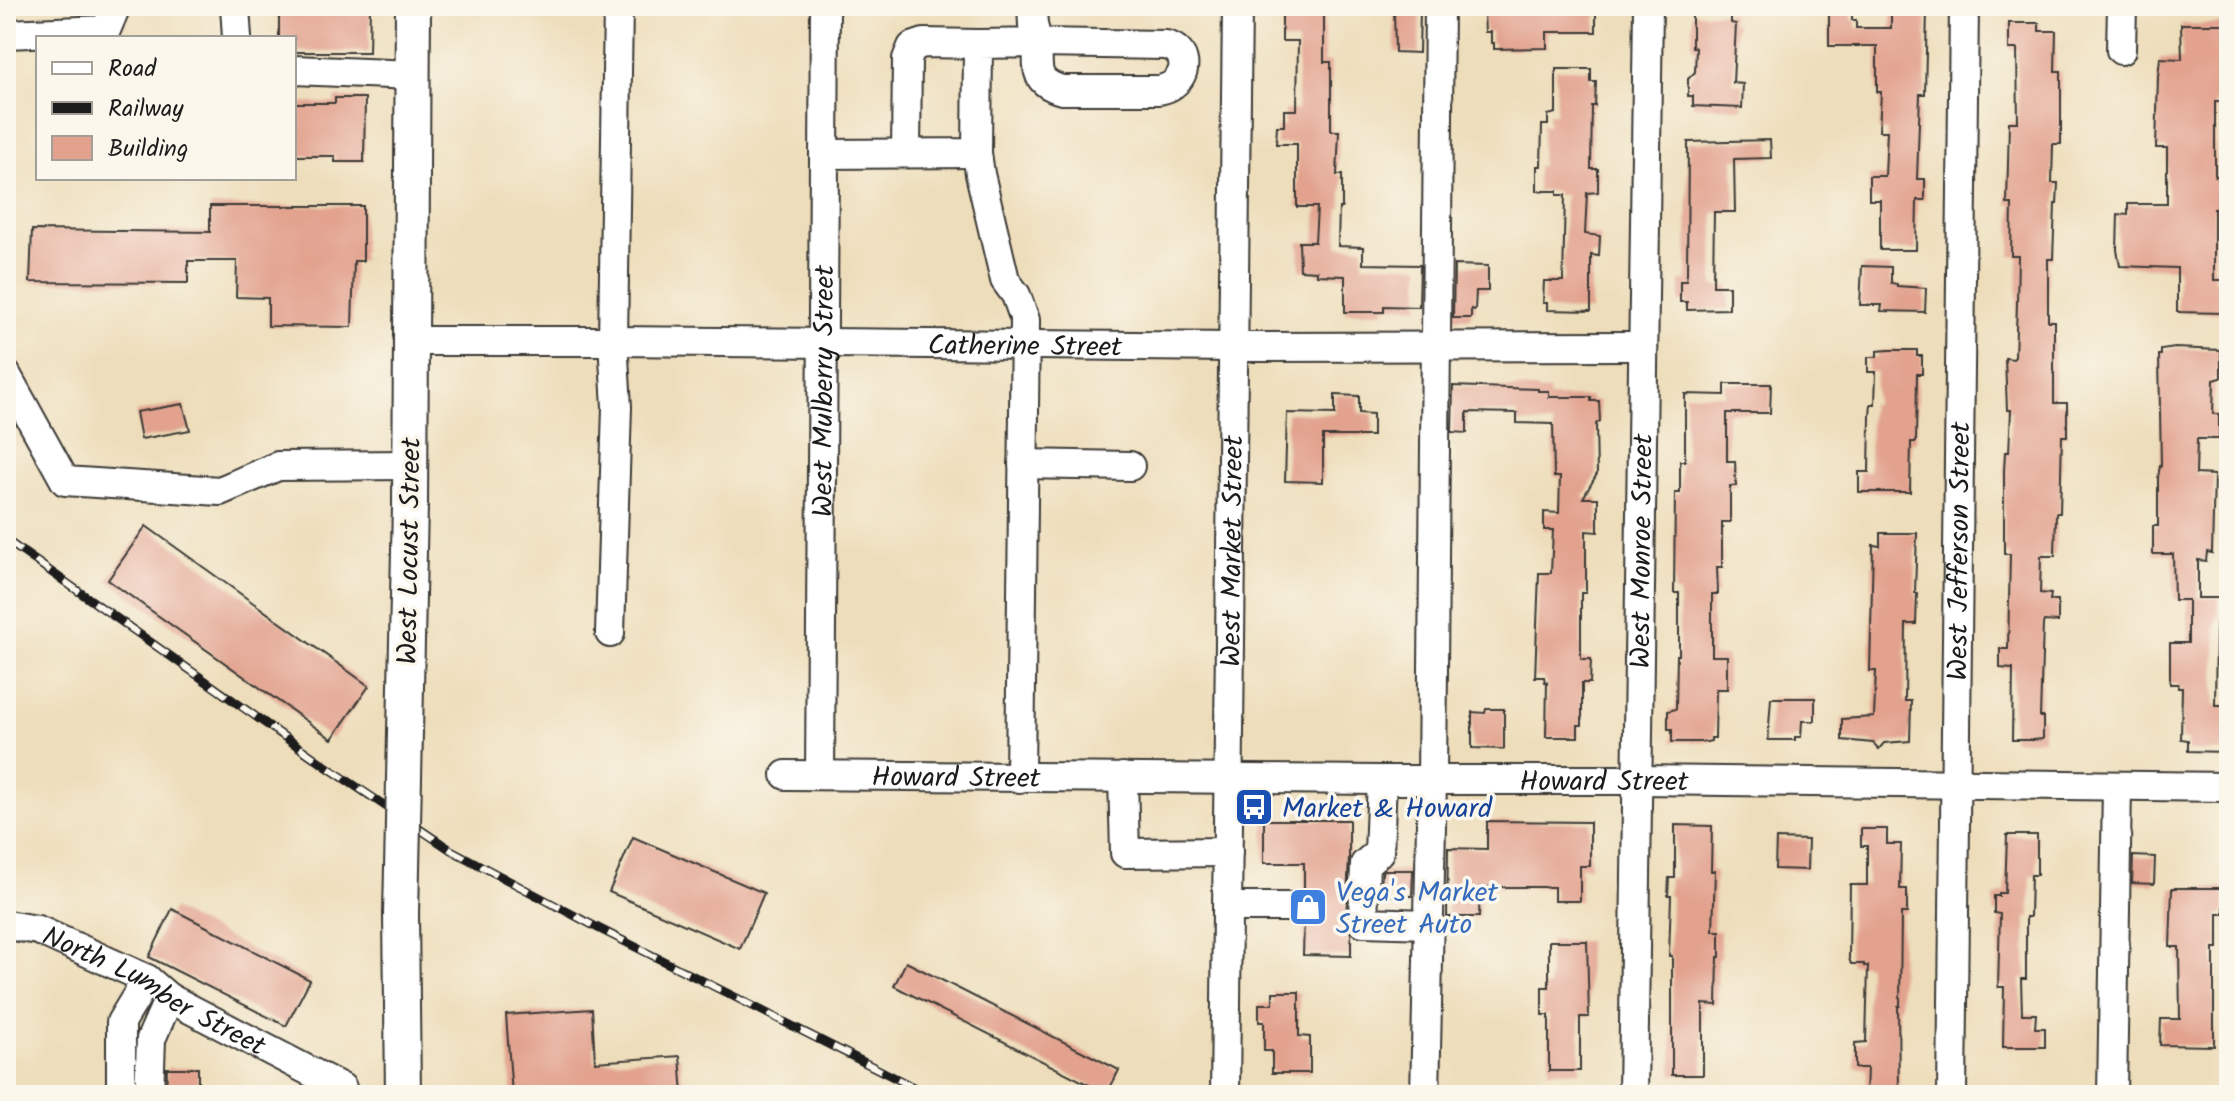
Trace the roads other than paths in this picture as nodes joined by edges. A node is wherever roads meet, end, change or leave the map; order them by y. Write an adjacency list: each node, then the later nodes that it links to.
1 (116, 6): 12 (street)
2 (235, 6): 13 (street)
3 (413, 6): 18 (main road, West Locust Street)
4 (618, 6): 23 (street)
5 (825, 6): 21 (street, West Mulberry Street)
6 (1032, 6): 14 (street)
7 (1237, 6): 28 (street, West Market Street)
8 (1439, 6): 26 (street)
9 (1648, 6): 27 (street, West Monroe Street)
10 (1964, 6): 42 (street, West Jefferson Street)
11 (2122, 6): 16 (street)
12 (6, 34)
13 (237, 36)
14 (1038, 43): 14 (street); 15 (street)
15 (978, 44): 19 (street); 20 (street)
16 (2121, 50)
17 (296, 70): 18 (street)
18 (413, 75): 22 (main road, West Locust Street)
19 (906, 153): 20 (street); 21 (street)
20 (977, 153): 25 (street)
21 (824, 154): 24 (street, West Mulberry Street)
22 (411, 341): 23 (street, Catherine Street); 31 (main road, West Locust Street)
23 (613, 341): 24 (street, Catherine Street); 33 (street)
24 (822, 343): 25 (street, Catherine Street); 35 (street, West Mulberry Street)
25 (1025, 345): 28 (street, Catherine Street); 30 (street)
26 (1436, 346): 27 (street, Catherine Street); 28 (street, Catherine Street); 40 (street)
27 (1641, 346): 41 (street, West Monroe Street)
28 (1235, 347): 38 (street, West Market Street)
29 (6, 374): 31 (street)
30 (1023, 464): 32 (street); 37 (street)
31 (409, 465): 55 (main road, West Locust Street, bridge)
32 (1130, 466)
33 (610, 633)
34 (786, 775): 35 (street, Howard Street)
35 (820, 775): 37 (street, Howard Street)
36 (1123, 777): 37 (street, Howard Street); 38 (street, Howard Street); 45 (street)
37 (1020, 778)
38 (1229, 778): 39 (street, Howard Street); 45 (street, West Market Street)
39 (1382, 780): 40 (street, Howard Street); 48 (street)
40 (1432, 780): 41 (street, Howard Street); 48 (street)
41 (1638, 780): 42 (street, Howard Street); 58 (street, West Monroe Street)
42 (1957, 784): 43 (street, Howard Street); 59 (street, West Jefferson Street)
43 (2117, 786): 44 (street, Howard Street); 60 (street)
44 (2229, 787)
45 (1228, 852): 46 (street, West Market Street)
46 (1228, 907): 47 (street); 56 (street, West Market Street)
47 (1296, 907)
48 (1429, 924): 57 (street)
49 (6, 925): 50 (street, North Lumber Street)
50 (147, 979): 51 (street, North Lumber Street); 53 (street)
51 (169, 998): 52 (street, North Lumber Street); 54 (street)
52 (330, 1088)
53 (121, 1095)
54 (149, 1095)
55 (403, 1095)
56 (1225, 1095)
57 (1425, 1095)
58 (1633, 1095)
59 (1952, 1095)
60 (2112, 1095)

